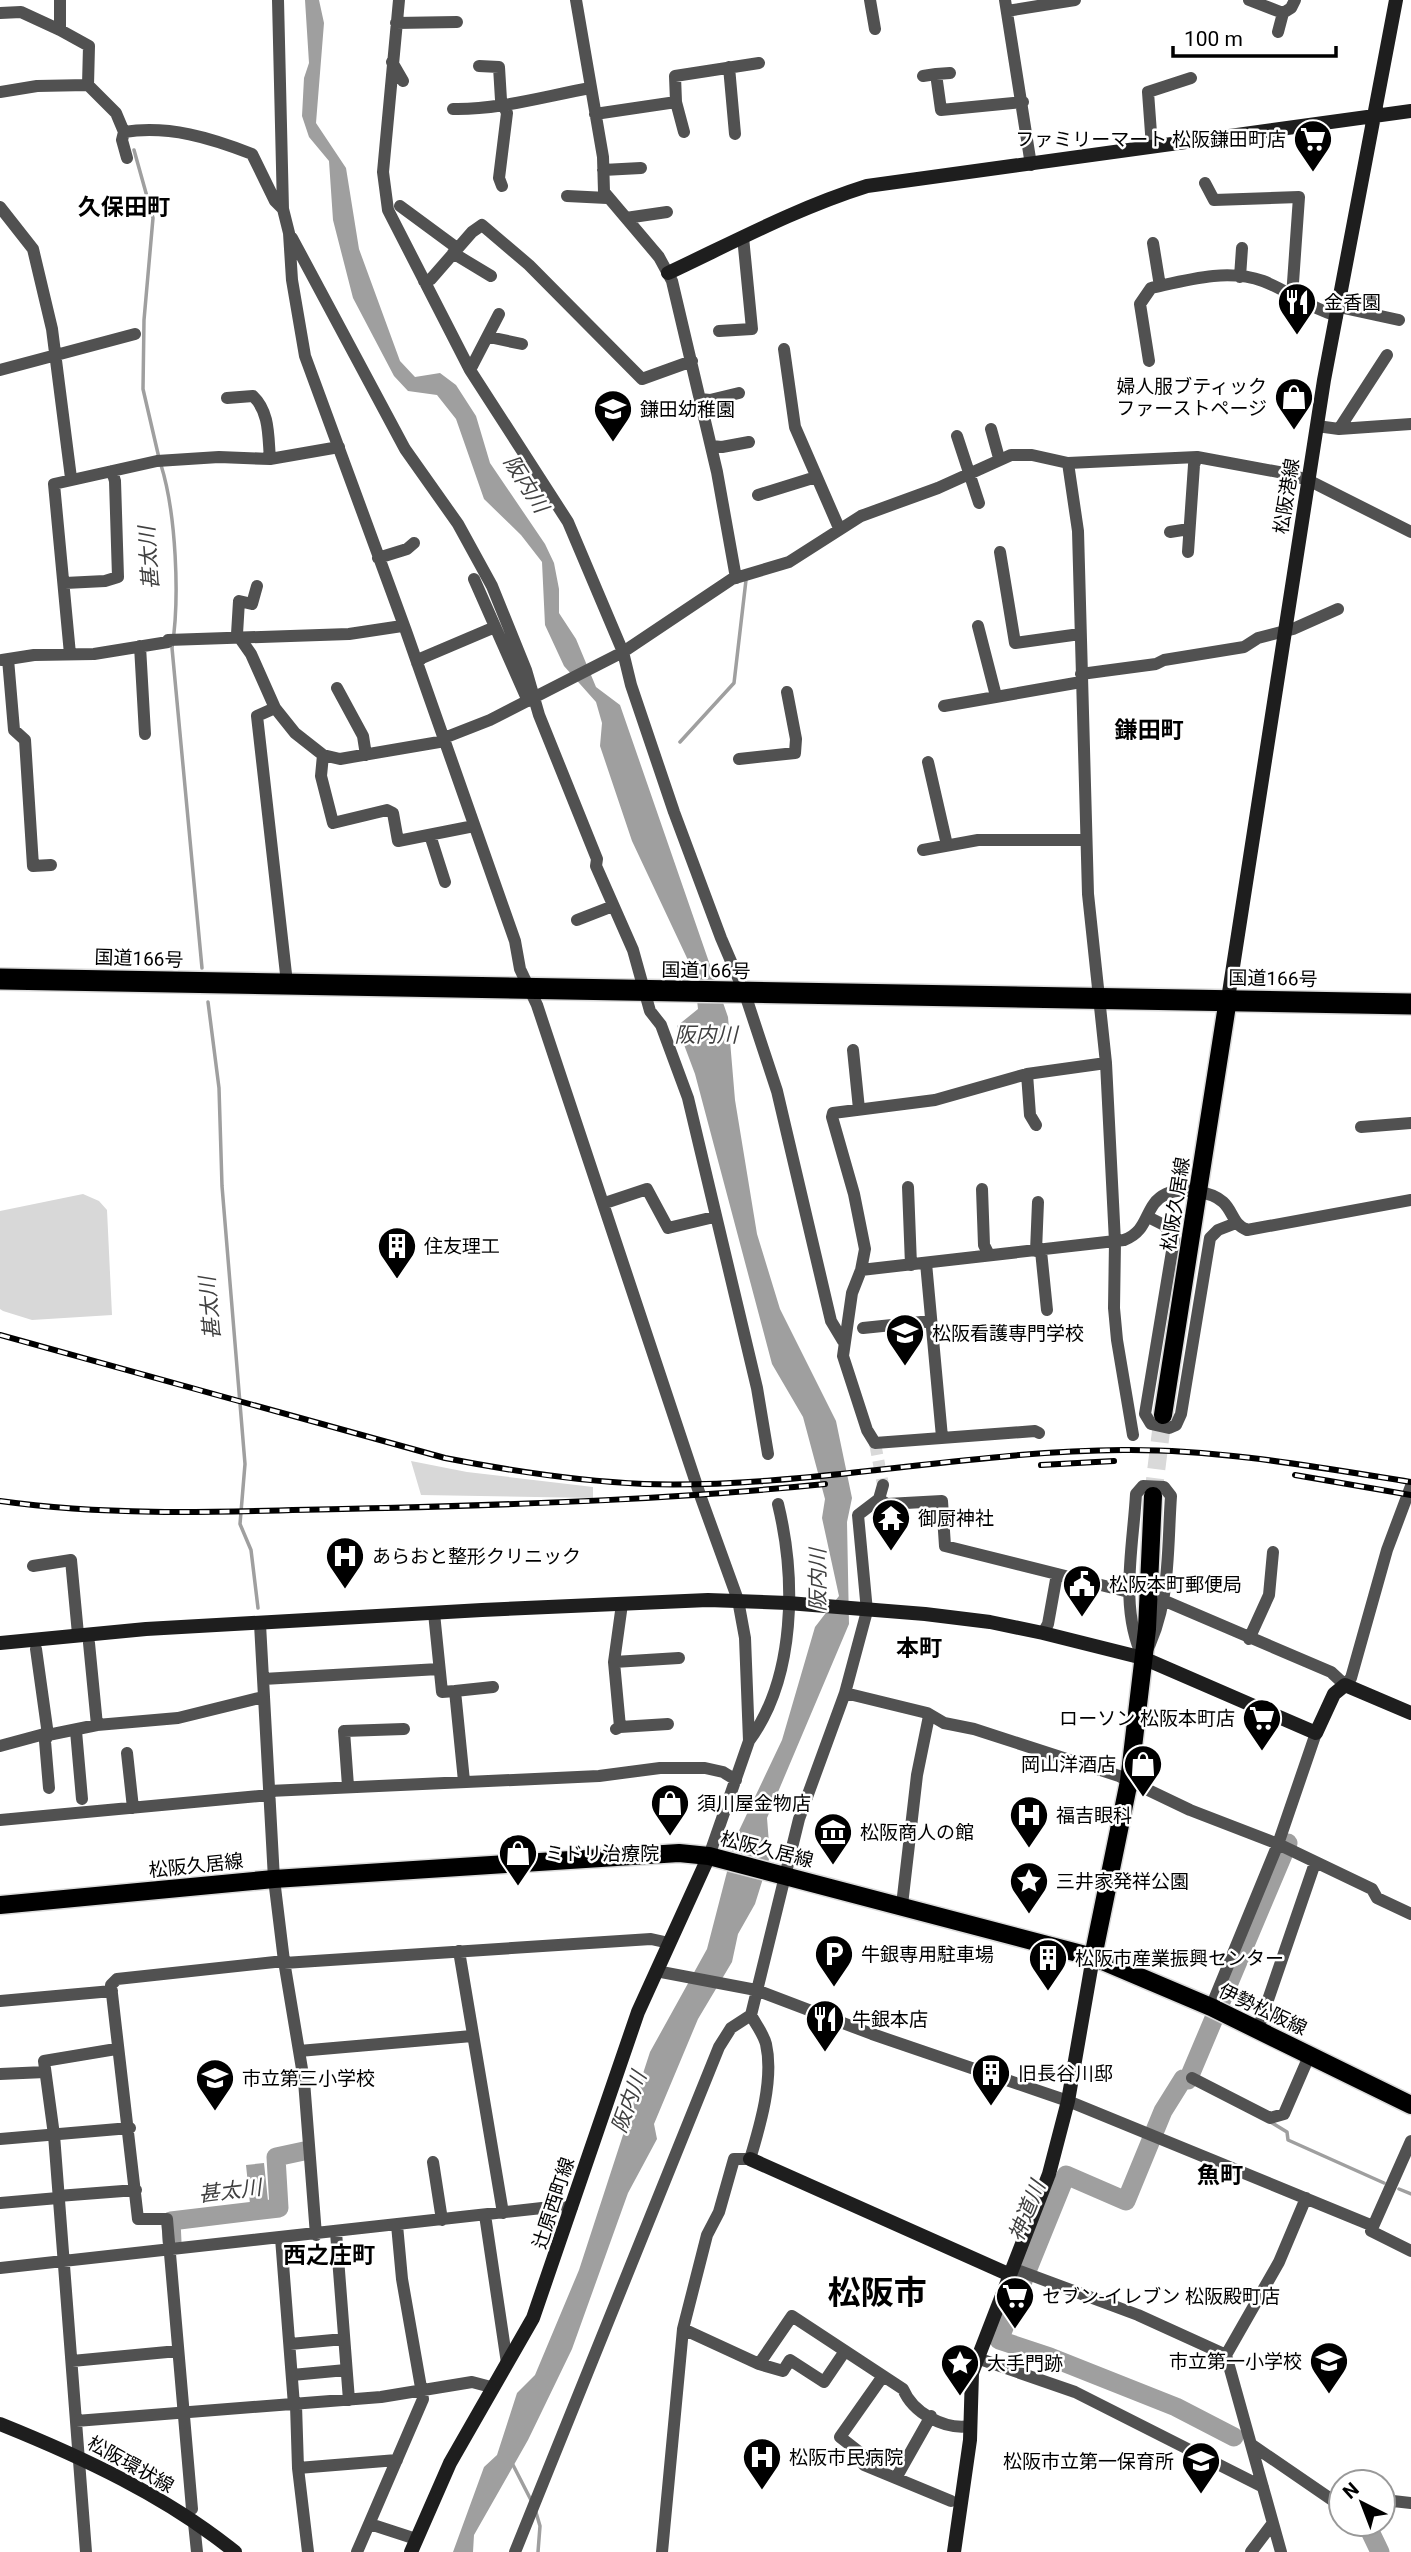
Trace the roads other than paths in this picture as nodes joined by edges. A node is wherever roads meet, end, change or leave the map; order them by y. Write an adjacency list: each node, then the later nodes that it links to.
1 (60, 0): 16 (street)
2 (278, 0): 49 (street)
3 (399, 0): 14 (street)
4 (576, 0): 26 (street)
5 (870, 0): 15 (street)
6 (1075, 0): 10 (street)
7 (1250, 0): 12 (street)
8 (1295, 0): 12 (street)
9 (1395, 0): 34 (street, 松阪港線)
10 (1006, 6): 29 (street)
11 (0, 13): 16 (street)
12 (1283, 13): 17 (street)
13 (457, 22): 14 (street)
14 (396, 23): 18 (street)
15 (875, 29)
16 (60, 30): 25 (street)
17 (1278, 32)
18 (392, 62): 24 (street); 62 (street)
19 (759, 63): 21 (street)
20 (479, 66): 30 (street)
21 (729, 67): 28 (street); 37 (street)
22 (950, 73): 29 (street)
23 (1191, 78): 38 (street)
24 (403, 81)
25 (88, 85): 27 (street); 35 (street)
26 (591, 88): 30 (street); 33 (street)
27 (0, 92)
28 (676, 102): 33 (street); 36 (street)
29 (1023, 102): 40 (street)
30 (506, 106): 31 (street); 44 (street)
31 (453, 109)
32 (1411, 111): 34 (street)
33 (595, 114): 42 (street)
34 (1373, 116): 38 (street); 65 (street, 松阪港線)
35 (124, 132): 39 (street); 49 (street)
36 (684, 132)
37 (735, 134)
38 (1152, 148): 40 (street)
39 (127, 158)
40 (1031, 165): 53 (street)
41 (641, 168): 42 (street)
42 (603, 170): 46 (street)
43 (1205, 183): 64 (street)
44 (502, 186)
45 (567, 196): 46 (street)
46 (607, 198): 51 (street)
47 (400, 206): 56 (street)
48 (0, 207): 73 (street)
49 (283, 209): 52 (street)
50 (667, 212): 51 (street)
51 (626, 218): 57 (street)
52 (289, 233): 59 (street); 61 (street)
53 (743, 237): 57 (street); 68 (street)
54 (1153, 243): 63 (street)
55 (1242, 248): 60 (street)
56 (455, 251): 58 (street); 62 (street); 75 (street)
57 (668, 273): 75 (street)
58 (491, 275)
59 (312, 276): 61 (street); 129 (street)
60 (1240, 277): 63 (street); 64 (street)
61 (292, 280): 89 (street)
62 (424, 281): 78 (street)
63 (1160, 286): 76 (street)
64 (1292, 297): 65 (street)
65 (1338, 311): 67 (street); 83 (street, 松阪港線)
66 (499, 314): 70 (street)
67 (1399, 320)
68 (719, 331)
69 (135, 334): 73 (street)
70 (489, 337): 71 (street); 78 (street)
71 (522, 344)
72 (784, 349): 96 (street)
73 (55, 354): 77 (street); 97 (street)
74 (1387, 355): 85 (street)
75 (692, 361): 81 (street)
76 (1149, 361)
77 (0, 370)
78 (470, 370): 121 (street)
79 (739, 393): 81 (street)
80 (227, 398): 92 (street)
81 (701, 399): 88 (street)
82 (1411, 424): 85 (street)
83 (1317, 426): 85 (street); 98 (street, 松阪港線)
84 (990, 429): 91 (street)
85 (1339, 429)
86 (957, 436): 95 (street)
87 (749, 442): 88 (street)
88 (711, 446): 109 (street)
89 (339, 447): 92 (street); 108 (street)
90 (1198, 457): 93 (street); 98 (street); 102 (street)
91 (999, 458): 93 (street); 95 (street)
92 (270, 459): 94 (street)
93 (1068, 463): 118 (street)
94 (111, 471): 97 (street); 111 (street)
95 (968, 473): 100 (street); 101 (street)
96 (816, 477): 99 (street); 101 (street)
97 (71, 478): 111 (street)
98 (1308, 480): 103 (street); 117 (street, 松阪港線)
99 (758, 495)
100 (979, 503)
101 (839, 528): 109 (street)
102 (1189, 529): 104 (street); 107 (street)
103 (1411, 532)
104 (1170, 533)
105 (414, 543): 108 (street)
106 (1000, 552): 118 (street)
107 (1188, 552)
108 (378, 558): 114 (street)
109 (744, 576): 121 (street)
110 (474, 579): 116 (street)
111 (65, 583): 122 (street)
112 (257, 586): 119 (street)
113 (1338, 609): 117 (street)
114 (402, 626): 119 (street); 124 (street)
115 (978, 626): 128 (street)
116 (495, 627): 124 (street); 129 (street)
117 (1285, 631): 125 (street); 153 (street, 松阪港線)
118 (1080, 634): 125 (street)
119 (240, 638): 120 (street); 131 (street)
120 (140, 646): 122 (street); 132 (street)
121 (621, 653): 129 (street); 151 (street)
122 (69, 654): 123 (street)
123 (4, 660): 143 (street)
124 (417, 663): 133 (street)
125 (1081, 678): 128 (street); 140 (street)
126 (337, 688): 135 (street)
127 (787, 692): 136 (street)
128 (996, 696): 130 (street)
129 (531, 699): 133 (street); 145 (street)
130 (944, 706)
131 (275, 708): 134 (street); 148 (street)
132 (145, 734)
133 (444, 740): 135 (street); 138 (street)
134 (323, 755): 135 (street); 139 (street)
135 (366, 755)
136 (739, 759)
137 (928, 762): 141 (street)
138 (474, 826): 139 (street); 149 (street)
139 (430, 835): 144 (street)
140 (1086, 840): 141 (street); 152 (street)
141 (947, 845): 142 (street)
142 (923, 850)
143 (51, 865)
144 (445, 882)
145 (613, 906): 146 (street); 150 (street)
146 (577, 920)
147 (0, 979): 148 (highway, 国道166号)
148 (287, 983): 149 (highway, 国道166号)
149 (527, 988): 150 (highway, 国道166号); 167 (street)
150 (647, 992): 151 (highway, 国道166号); 168 (street)
151 (740, 994): 152 (highway, 国道166号); 180 (street)
152 (1099, 998): 153 (highway, 国道166号); 156 (street)
153 (1228, 999): 154 (highway, 国道166号); 164 (main road, 松阪久居線)
154 (1411, 1004)
155 (853, 1050): 158 (street)
156 (1106, 1063): 157 (street); 171 (street)
157 (1027, 1074): 158 (street); 160 (street)
158 (859, 1109): 176 (street)
159 (1411, 1123): 161 (street)
160 (1036, 1125)
161 (1361, 1126)
162 (908, 1187): 175 (street)
163 (982, 1189): 173 (street)
164 (1199, 1192): 169 (street); 170 (street); 183 (main road, 松阪久居線)
165 (1411, 1200): 170 (street)
166 (1038, 1202): 172 (street)
167 (605, 1203): 168 (street); 197 (street)
168 (714, 1217): 187 (street)
169 (1148, 1217): 171 (street); 182 (street)
170 (1236, 1223): 182 (street)
171 (1115, 1242): 172 (street); 181 (street)
172 (1039, 1251): 173 (street); 177 (street)
173 (989, 1255): 174 (street)
174 (926, 1263): 175 (street); 178 (street)
175 (911, 1265): 176 (street)
176 (861, 1270): 180 (street)
177 (1047, 1310)
178 (931, 1321): 179 (street); 186 (street)
179 (863, 1328)
180 (843, 1341): 186 (street)
181 (1127, 1393): 182 (street); 185 (street)
182 (1148, 1393)
183 (1163, 1415)
184 (1039, 1433): 186 (street)
185 (1133, 1435)
186 (942, 1437)
187 (768, 1454)
188 (883, 1485): 191 (street)
189 (1411, 1486): 214 (street)
190 (1153, 1496): 210 (main road)
191 (879, 1499): 195 (street); 201 (street)
192 (778, 1504): 200 (street)
193 (1273, 1552): 206 (street)
194 (33, 1566): 205 (street)
195 (1057, 1574): 196 (street); 204 (street)
196 (1129, 1592): 198 (street); 210 (street)
197 (738, 1600): 199 (street); 200 (street); 227 (street)
198 (1165, 1601): 206 (street); 210 (street)
199 (622, 1604): 202 (street); 211 (street)
200 (790, 1604): 201 (street); 227 (street)
201 (863, 1611): 204 (street); 217 (street)
202 (434, 1613): 203 (street); 212 (street)
203 (260, 1623): 205 (street); 213 (street)
204 (1043, 1633): 210 (street)
205 (83, 1639): 207 (street); 222 (street)
206 (1249, 1639): 214 (street)
207 (0, 1643)
208 (36, 1648): 226 (street)
209 (679, 1658): 211 (street)
210 (1143, 1658): 225 (street); 232 (main road)
211 (614, 1661): 221 (street)
212 (439, 1669): 213 (street); 216 (street)
213 (263, 1679): 218 (street)
214 (1345, 1685): 219 (street); 225 (street)
215 (493, 1687): 216 (street)
216 (455, 1691): 231 (street)
217 (845, 1693): 220 (street); 242 (street)
218 (263, 1697): 222 (street); 235 (street)
219 (1411, 1713)
220 (929, 1716): 232 (street); 245 (street)
221 (668, 1724)
222 (97, 1726): 224 (street)
223 (404, 1729): 233 (street)
224 (76, 1731): 226 (street); 236 (street)
225 (1316, 1733): 239 (street)
226 (48, 1734): 228 (street); 234 (street)
227 (749, 1741): 230 (street)
228 (0, 1746)
229 (127, 1753): 237 (street)
230 (736, 1780): 231 (street); 240 (street)
231 (464, 1781): 233 (street)
232 (1129, 1781): 239 (street); 249 (main road)
233 (348, 1786): 235 (street)
234 (49, 1788)
235 (269, 1793): 237 (street); 243 (street)
236 (82, 1799)
237 (132, 1808): 238 (street)
238 (0, 1821)
239 (1283, 1847): 241 (street); 255 (street)
240 (713, 1857): 242 (main road, 松阪久居線); 243 (main road, 松阪久居線); 247 (street, 辻原西町線)
241 (1315, 1863): 246 (street); 257 (street)
242 (778, 1873): 245 (main road, 松阪久居線); 252 (street)
243 (274, 1878): 244 (main road, 松阪久居線); 250 (street)
244 (0, 1905)
245 (902, 1905): 249 (main road, 松阪久居線)
246 (1411, 1914)
247 (669, 1943): 248 (street); 251 (street, 辻原西町線)
248 (459, 1951): 250 (street); 258 (street)
249 (1093, 1956): 255 (main road, 伊勢松阪線); 265 (street)
250 (284, 1962): 253 (street); 260 (street)
251 (660, 1972): 252 (street); 277 (street, 辻原西町線)
252 (751, 1989): 256 (street); 265 (street)
253 (112, 1991): 254 (street); 259 (street)
254 (0, 2001)
255 (1215, 2009): 257 (main road, 伊勢松阪線)
256 (751, 2015): 271 (street); 330 (street)
257 (1258, 2029): 261 (main road, 伊勢松阪線)
258 (472, 2036): 260 (street); 278 (street)
259 (117, 2049): 262 (street); 267 (street)
260 (299, 2051): 284 (street)
261 (1310, 2054): 264 (street); 266 (main road, 伊勢松阪線)
262 (45, 2072): 263 (street); 268 (street)
263 (0, 2074)
264 (1192, 2078)
265 (1068, 2101): 275 (street); 290 (street)
266 (1411, 2105)
267 (130, 2128): 268 (street); 273 (street)
268 (54, 2135): 269 (street); 274 (street)
269 (0, 2139)
270 (1411, 2141): 282 (street)
271 (750, 2159): 290 (street); 291 (street)
272 (433, 2162): 280 (street)
273 (136, 2190): 274 (street); 286 (street)
274 (58, 2197): 276 (street); 288 (street)
275 (1306, 2198): 282 (street); 296 (street)
276 (0, 2203)
277 (572, 2207): 278 (street); 299 (street, 辻原西町線)
278 (503, 2213): 279 (street)
279 (485, 2215): 280 (street); 299 (street)
280 (442, 2220): 281 (street)
281 (397, 2225): 283 (street); 305 (street)
282 (1373, 2226): 287 (street)
283 (336, 2232): 284 (street); 292 (street)
284 (316, 2235): 285 (street)
285 (281, 2238): 286 (street); 293 (street)
286 (169, 2251): 288 (street); 294 (street)
287 (1411, 2251)
288 (65, 2263): 289 (street); 298 (street)
289 (0, 2268)
290 (1019, 2274): 296 (street); 297 (street)
291 (683, 2329): 300 (street); 331 (street)
292 (344, 2339): 293 (street); 301 (street)
293 (290, 2344): 302 (street)
294 (178, 2351): 298 (street); 308 (street)
295 (845, 2351): 300 (street); 300 (street); 303 (street)
296 (1226, 2355): 313 (street)
297 (977, 2358): 312 (street); 318 (street)
298 (72, 2361): 310 (street)
299 (507, 2363): 304 (street, 辻原西町線)
300 (759, 2364)
301 (346, 2370): 302 (street); 306 (street)
302 (292, 2375): 307 (street)
303 (883, 2376): 309 (street); 317 (street)
304 (491, 2387): 305 (street); 324 (street, 辻原西町線)
305 (423, 2390): 306 (street); 315 (street)
306 (349, 2400): 307 (street)
307 (295, 2405): 308 (street); 316 (street)
308 (185, 2414): 310 (street); 321 (street)
309 (930, 2416): 312 (street); 317 (street)
310 (76, 2421): 314 (street)
311 (0, 2424): 314 (street, 松阪環状線)
312 (970, 2426): 332 (street)
313 (1252, 2445): 318 (street); 319 (street)
314 (78, 2456): 321 (street, 松阪環状線); 325 (street)
315 (397, 2460): 316 (street); 323 (street)
316 (298, 2468): 328 (street)
317 (896, 2478): 320 (street)
318 (1263, 2487): 322 (street)
319 (1327, 2496)
320 (951, 2501)
321 (193, 2516): 326 (street); 327 (street, 松阪環状線)
322 (1273, 2523): 333 (street); 334 (street)
323 (370, 2524): 324 (street); 329 (street)
324 (414, 2546)
325 (86, 2552)
326 (197, 2552)
327 (235, 2552)
328 (308, 2552)
329 (357, 2552)
330 (515, 2552)
331 (662, 2552)
332 (954, 2552)
333 (1251, 2552)
334 (1281, 2552)

